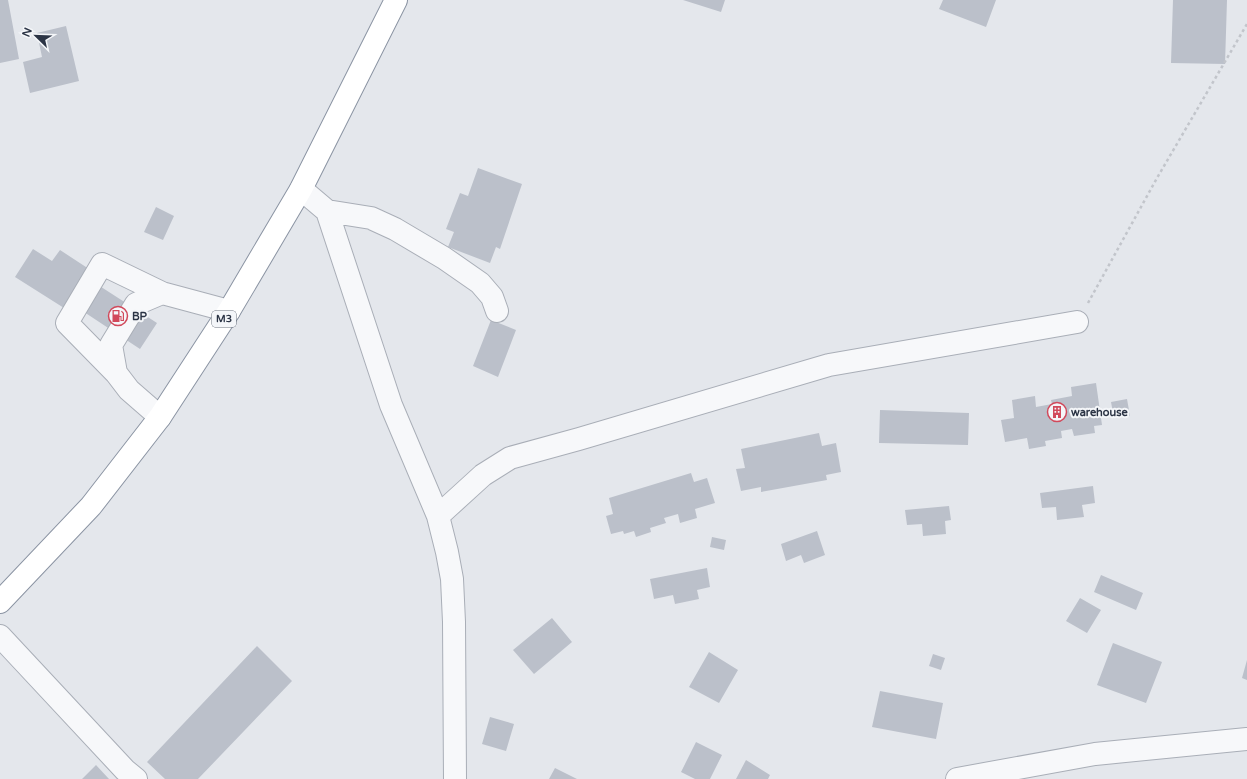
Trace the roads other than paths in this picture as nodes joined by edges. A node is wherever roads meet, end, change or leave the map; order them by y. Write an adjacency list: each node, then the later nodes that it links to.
1 (396, 0): 2 (highway, M3)
2 (301, 189): 3 (street); 5 (highway, M3)
3 (327, 211): 6 (street); 10 (street)
4 (162, 293): 5 (street); 8 (street); 8 (street)
5 (229, 311): 9 (highway, M3)
6 (498, 311)
7 (1077, 322): 10 (street)
8 (116, 373): 9 (street)
9 (160, 417): 11 (highway, M3)
10 (438, 516): 15 (street)
11 (0, 602)
12 (0, 636): 14 (street)
13 (1247, 739): 16 (street)
14 (136, 779)
15 (455, 779)
16 (957, 779)

